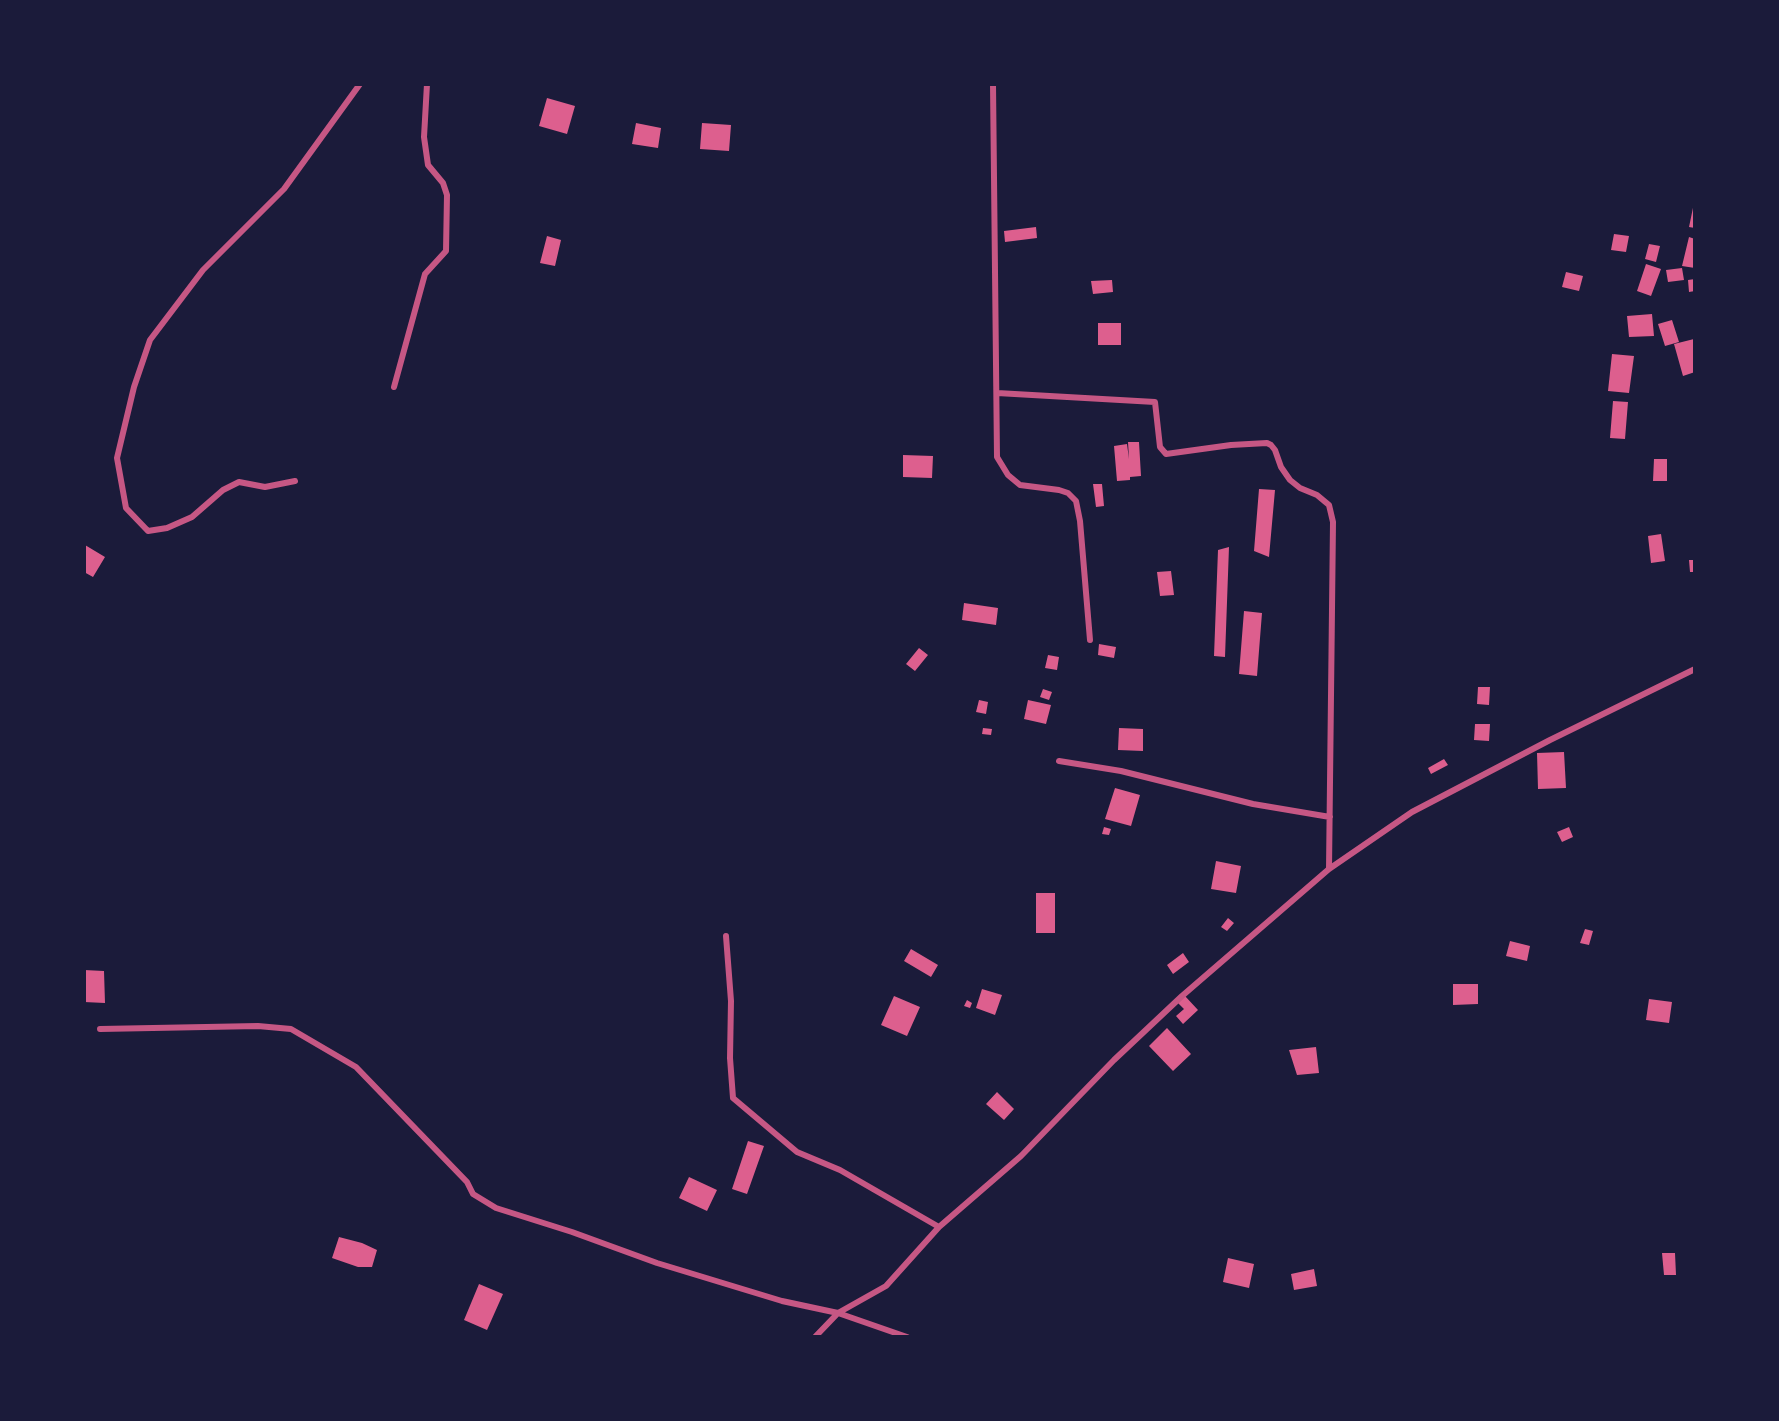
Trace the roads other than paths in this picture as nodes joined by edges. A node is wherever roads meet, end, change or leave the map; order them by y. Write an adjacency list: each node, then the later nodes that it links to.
1 (360, 84): 6 (street)
2 (427, 84): 4 (street)
3 (993, 84): 5 (street)
4 (394, 387)
5 (997, 393): 7 (street); 10 (street)
6 (295, 481)
7 (1090, 640)
8 (1695, 669): 11 (street)
9 (1059, 761): 10 (street)
10 (1330, 817): 11 (street)
11 (1329, 869): 14 (street)
12 (726, 936): 14 (street)
13 (100, 1029): 15 (street)
14 (939, 1227): 15 (street)
15 (838, 1313): 16 (street); 17 (street)
16 (814, 1337)
17 (906, 1337)

